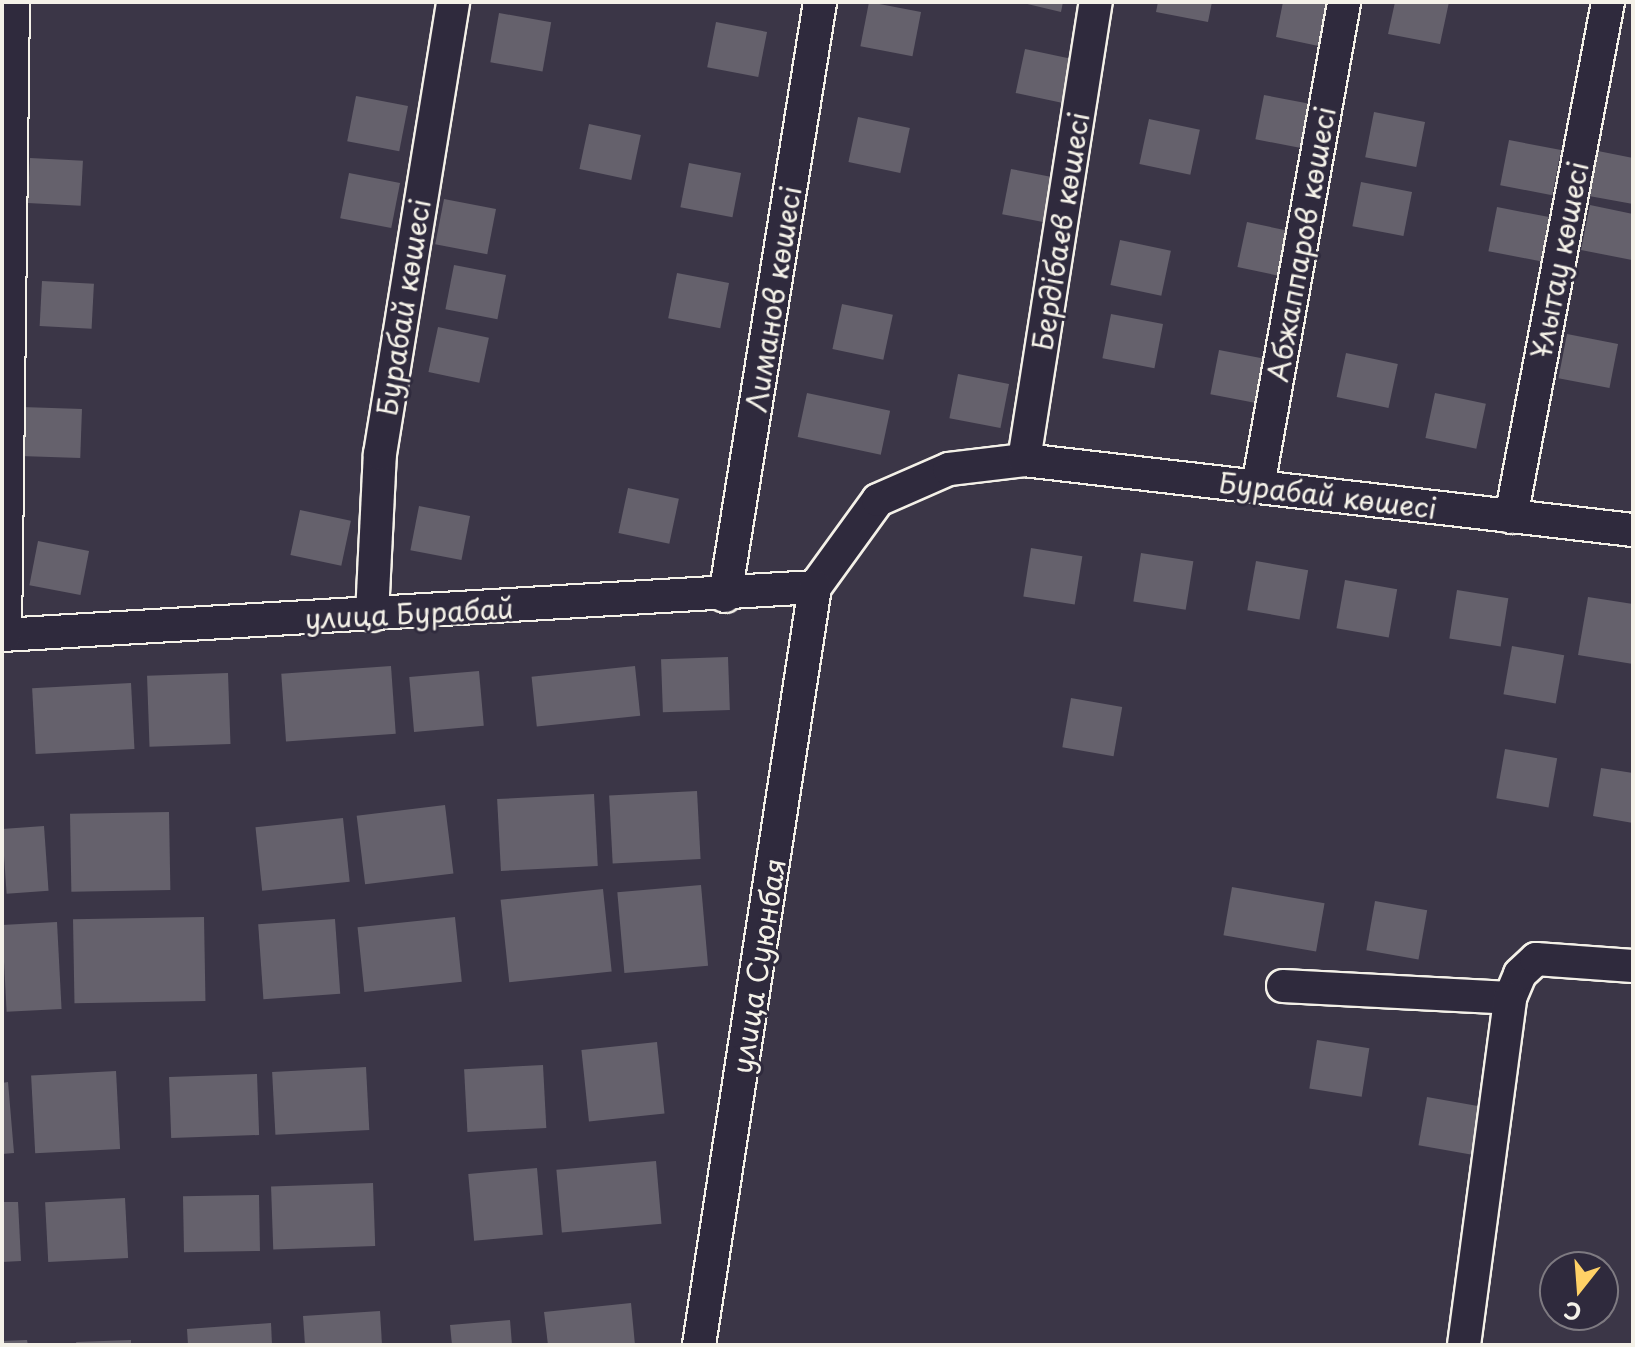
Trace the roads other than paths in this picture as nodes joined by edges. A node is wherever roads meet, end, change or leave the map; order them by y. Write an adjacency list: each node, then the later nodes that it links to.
1 (13, 2): 14 (street)
2 (453, 2): 13 (street, Бурабай көшесі)
3 (820, 2): 12 (street, Лиманов көшесі)
4 (1096, 2): 7 (street, Бердібаев көшесі)
5 (1344, 2): 8 (street, Абжаппаров көшесі)
6 (1608, 2): 9 (street, Ұлытау көшесі)
7 (1024, 460): 8 (street, Бурабай көшесі); 11 (street, Бурабай көшесі)
8 (1258, 486): 9 (street, Бурабай көшесі)
9 (1511, 517): 10 (street, Бурабай көшесі)
10 (1633, 530)
11 (815, 587): 12 (street, улица Бурабай); 18 (street, улица Суюнбая)
12 (725, 596): 13 (street, улица Бурабай)
13 (372, 615): 14 (street, улица Бурабай)
14 (3, 635)
15 (1633, 966): 17 (street)
16 (1283, 986): 17 (street)
17 (1510, 998): 19 (street)
18 (699, 1345)
19 (1464, 1345)

